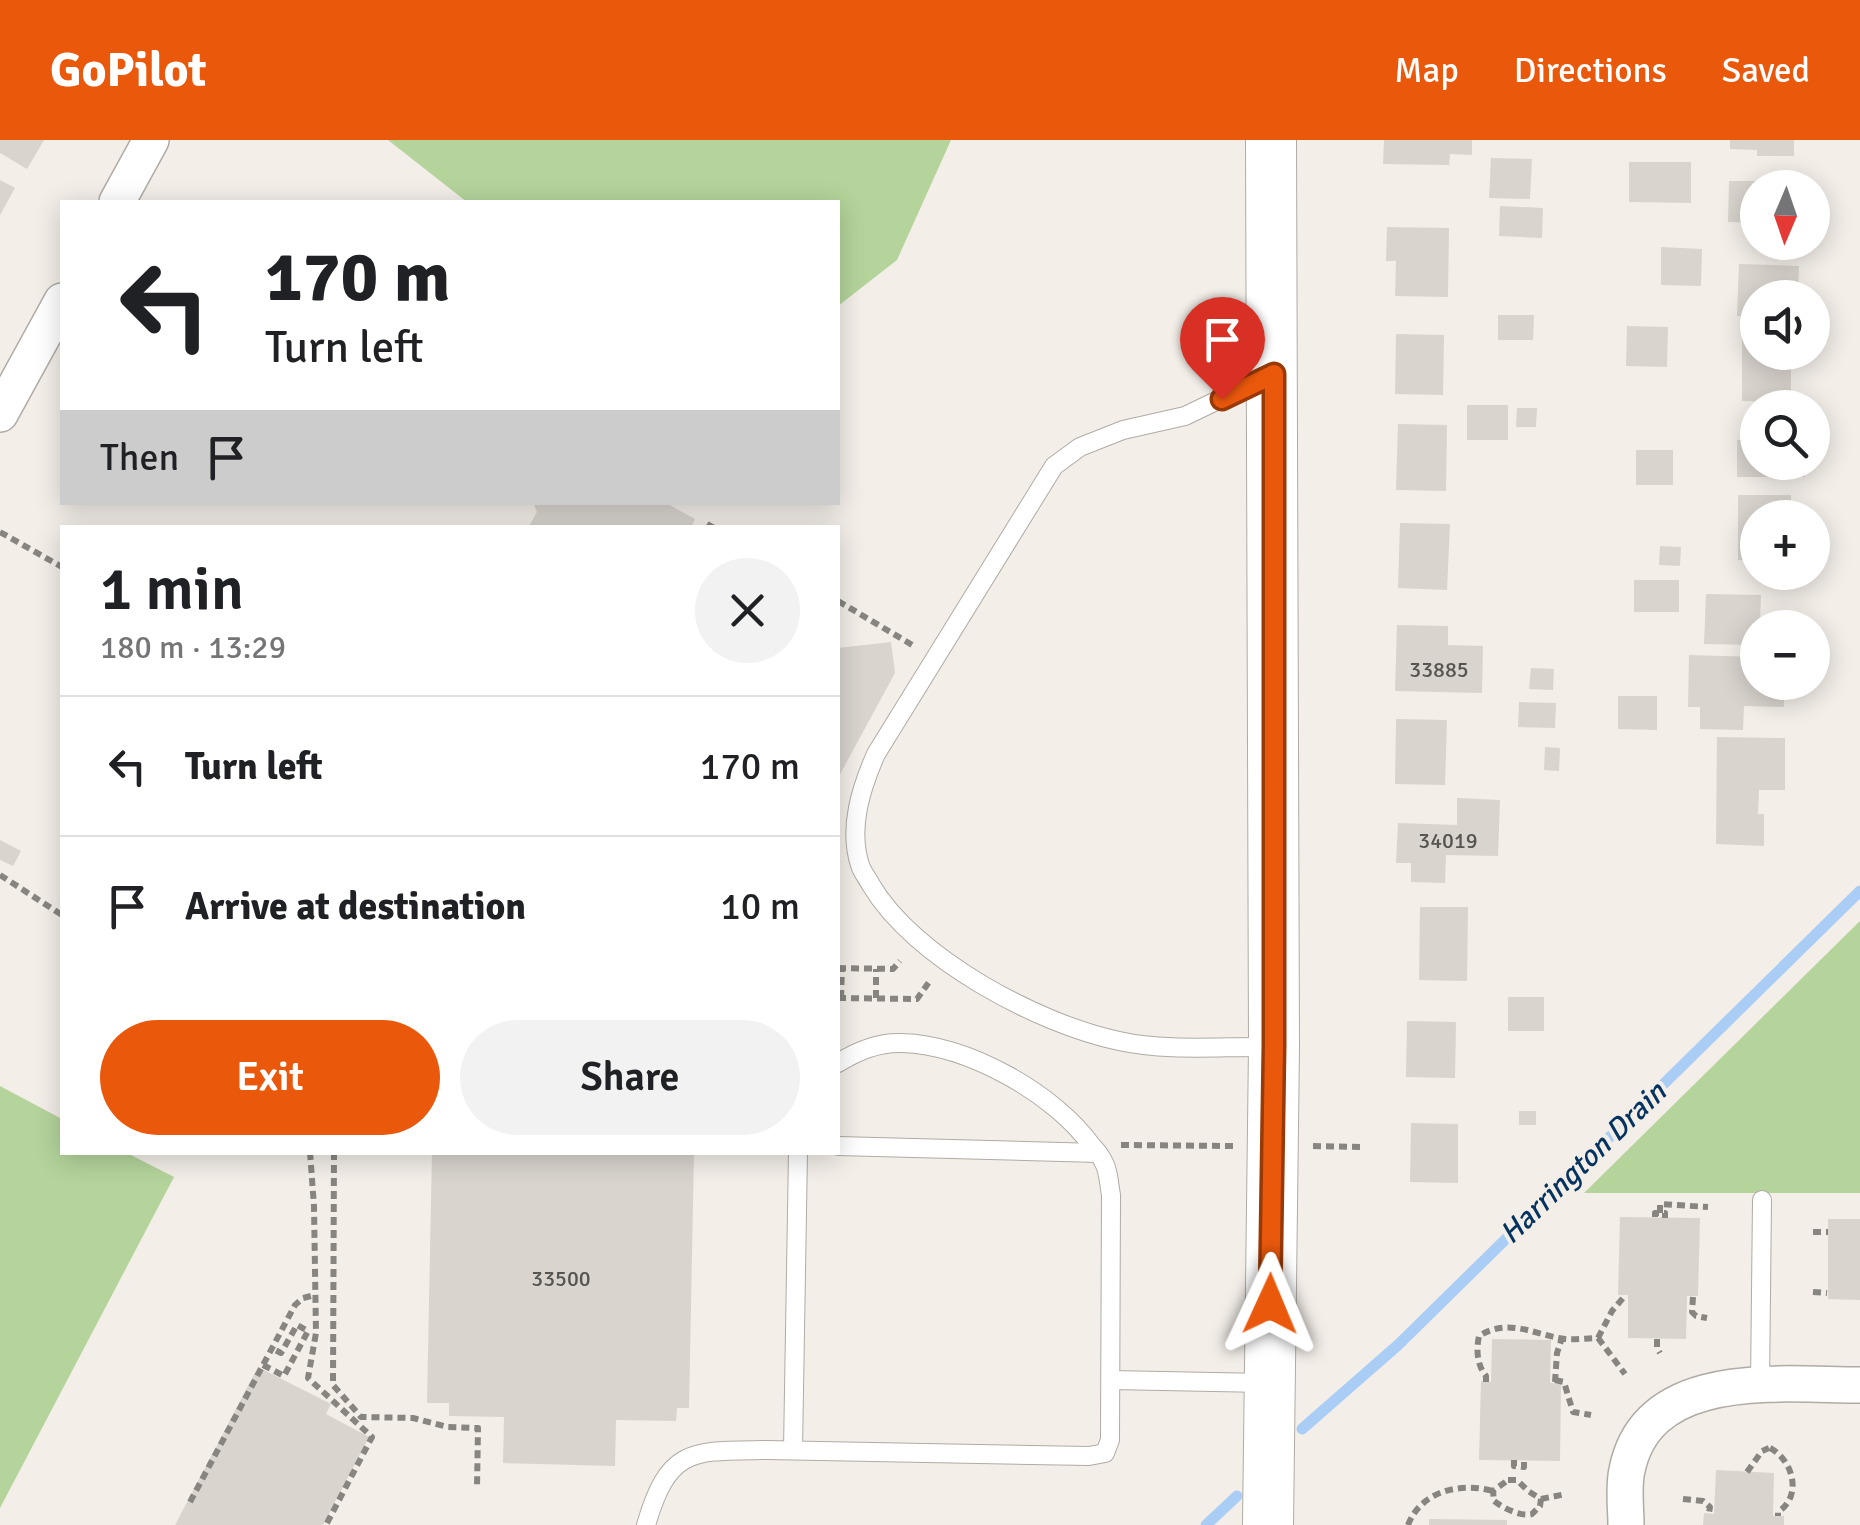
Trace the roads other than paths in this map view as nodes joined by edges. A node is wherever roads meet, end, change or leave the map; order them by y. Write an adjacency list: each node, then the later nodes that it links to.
1 (151, 140): 3 (street)
2 (1271, 140): 5 (main road)
3 (117, 200)
4 (60, 305): 6 (street)
5 (1274, 374): 7 (main road); 7 (lane)
6 (0, 414)
7 (1274, 1046): 14 (main road)
8 (840, 1062): 10 (lane)
9 (840, 1146): 10 (lane)
10 (1098, 1153): 13 (lane)
11 (798, 1155): 17 (lane)
12 (1762, 1200): 15 (lane)
13 (1111, 1380): 14 (lane); 17 (lane)
14 (1269, 1383): 19 (main road)
15 (1760, 1385): 16 (street); 20 (street)
16 (1860, 1385)
17 (793, 1450): 18 (lane)
18 (646, 1525)
19 (1268, 1525)
20 (1626, 1525)

